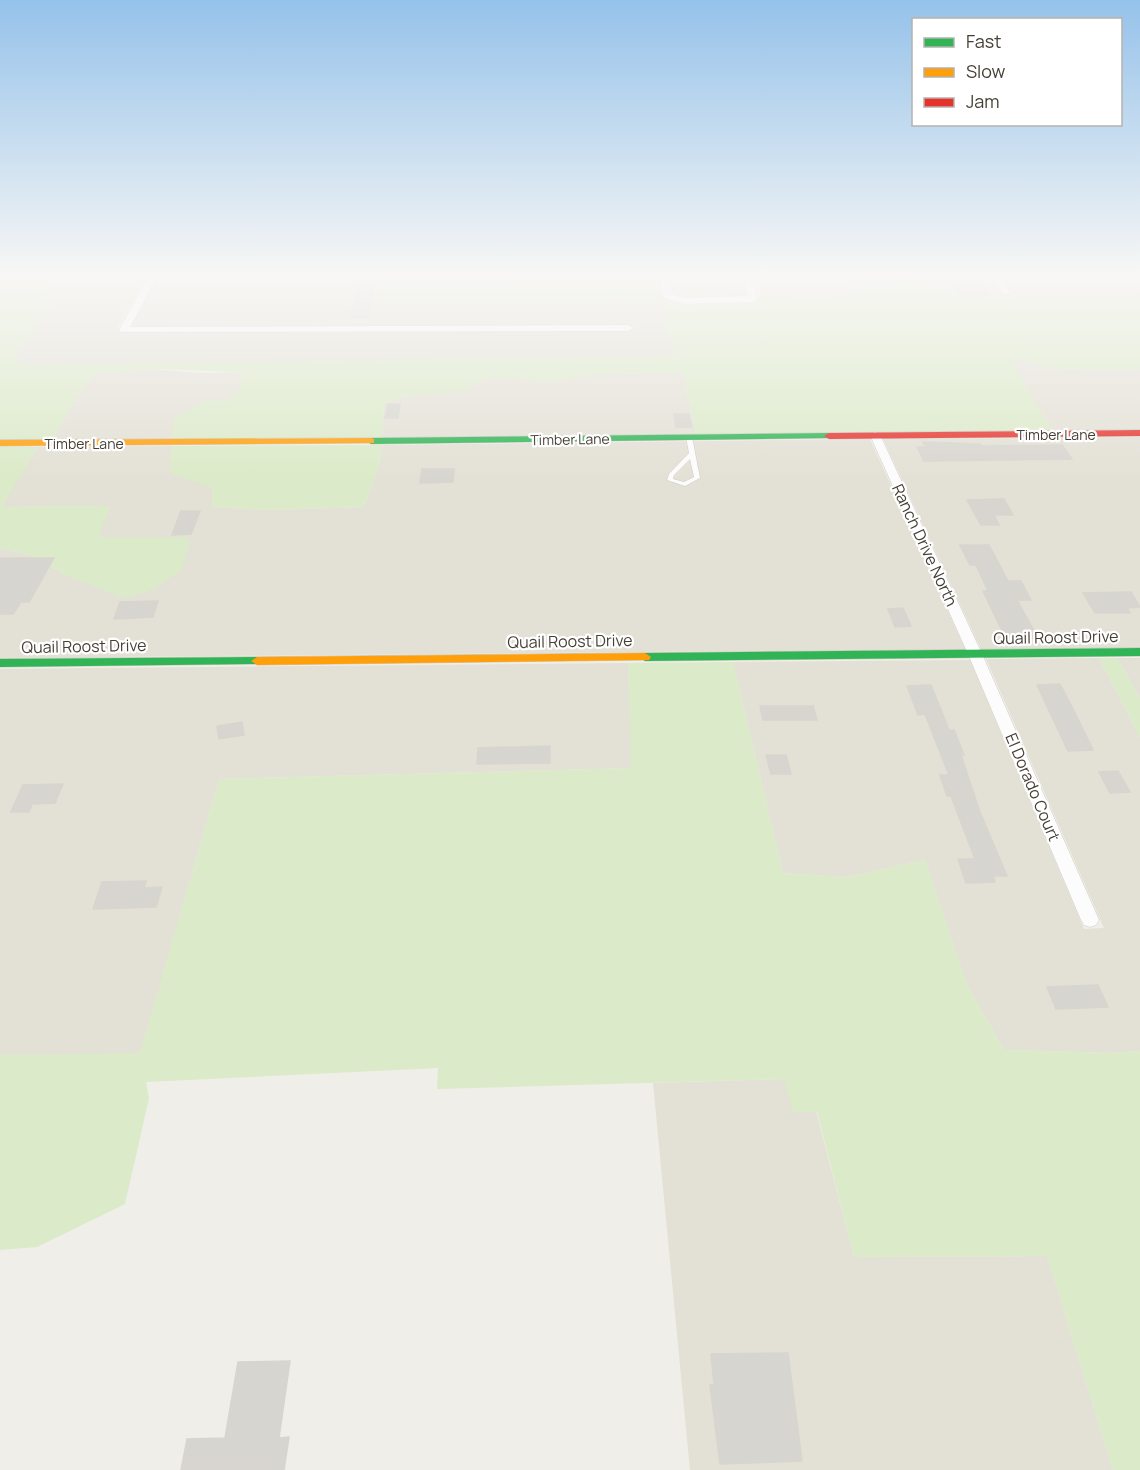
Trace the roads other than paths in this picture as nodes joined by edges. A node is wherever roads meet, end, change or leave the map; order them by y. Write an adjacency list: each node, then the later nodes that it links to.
1 (1140, 433): 2 (street, Timber Lane)
2 (875, 435): 3 (street, Timber Lane); 7 (street, Ranch Drive North)
3 (689, 437): 4 (street, Timber Lane); 5 (lane)
4 (0, 443)
5 (692, 454): 5 (lane)
6 (1140, 652): 7 (street, Quail Roost Drive)
7 (975, 654): 8 (street, Quail Roost Drive); 9 (street, El Dorado Court)
8 (0, 663)
9 (1090, 920)

